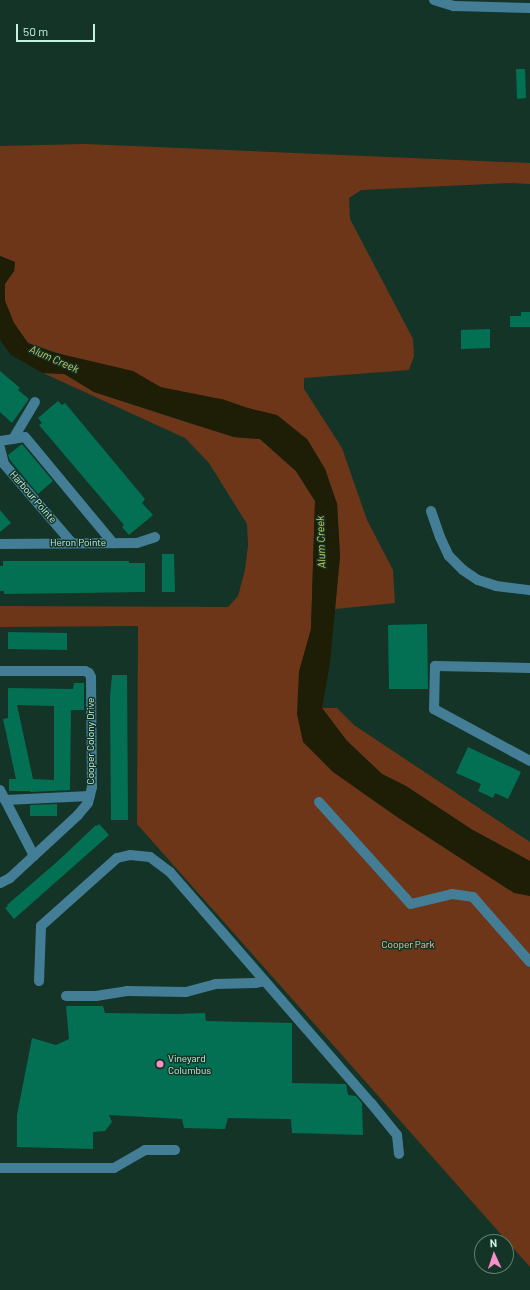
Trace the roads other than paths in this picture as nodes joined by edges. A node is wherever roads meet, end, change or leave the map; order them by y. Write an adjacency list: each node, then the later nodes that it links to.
1 (434, 0): 2 (street)
2 (530, 8)
3 (35, 402): 4 (street)
4 (12, 439): 5 (street); 10 (street)
5 (0, 441)
6 (0, 448): 9 (street, Harbour Pointe)
7 (431, 511): 12 (street)
8 (155, 537): 10 (street, Heron Pointe)
9 (72, 542): 10 (street, Heron Pointe); 11 (street, Heron Pointe)
10 (113, 543)
11 (0, 544)
12 (530, 590)
13 (530, 668): 15 (street)
14 (0, 671): 17 (street, Cooper Colony Drive)
15 (530, 761)
16 (0, 790): 18 (street)
17 (90, 796): 18 (street); 20 (street, Cooper Colony Drive)
18 (5, 800): 20 (street)
19 (319, 802): 22 (street)
20 (34, 856): 21 (street, Cooper Colony Drive)
21 (0, 883)
22 (530, 962)
23 (39, 981): 24 (street)
24 (265, 981): 25 (street); 27 (street)
25 (66, 996)
26 (175, 1150): 28 (street)
27 (398, 1154)
28 (0, 1168)

